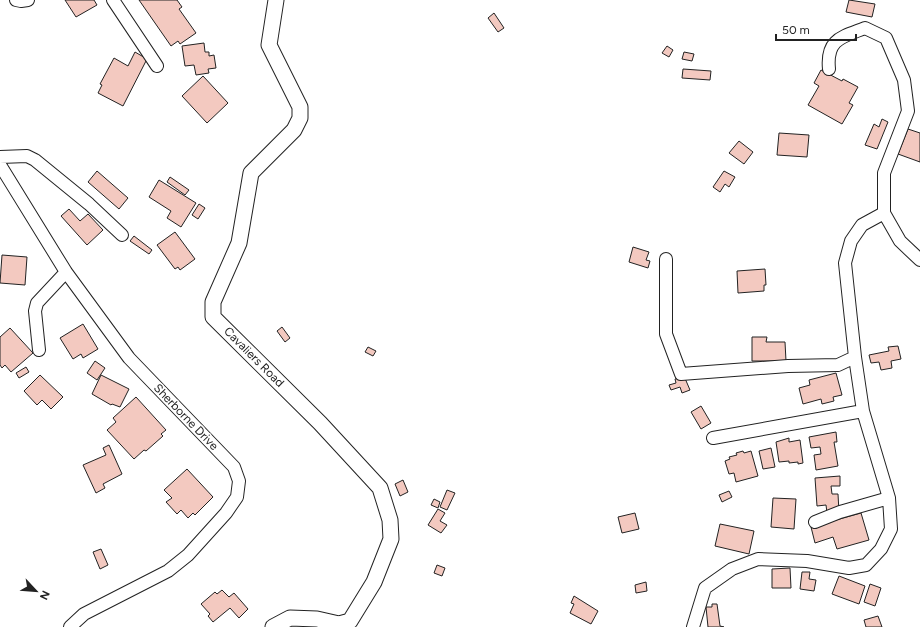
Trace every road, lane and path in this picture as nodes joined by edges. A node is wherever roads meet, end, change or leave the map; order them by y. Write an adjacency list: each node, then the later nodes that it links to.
1 (16, 0): 2 (street)
2 (28, 0)
3 (113, 0): 5 (street)
4 (276, 0): 20 (main road, Cavaliers Road)
5 (158, 66)
6 (829, 69): 9 (street)
7 (0, 157): 10 (street)
8 (0, 165): 13 (street, Sherborne Drive)
9 (884, 213): 12 (street); 15 (street)
10 (122, 235)
11 (666, 259): 15 (street)
12 (920, 260)
13 (66, 272): 14 (street); 21 (street, Sherborne Drive)
14 (39, 350)
15 (855, 358): 16 (street)
16 (863, 411): 17 (street); 18 (street)
17 (713, 438)
18 (889, 498): 19 (street); 22 (street)
19 (815, 522)
20 (277, 626)
21 (70, 627)
22 (693, 627)

